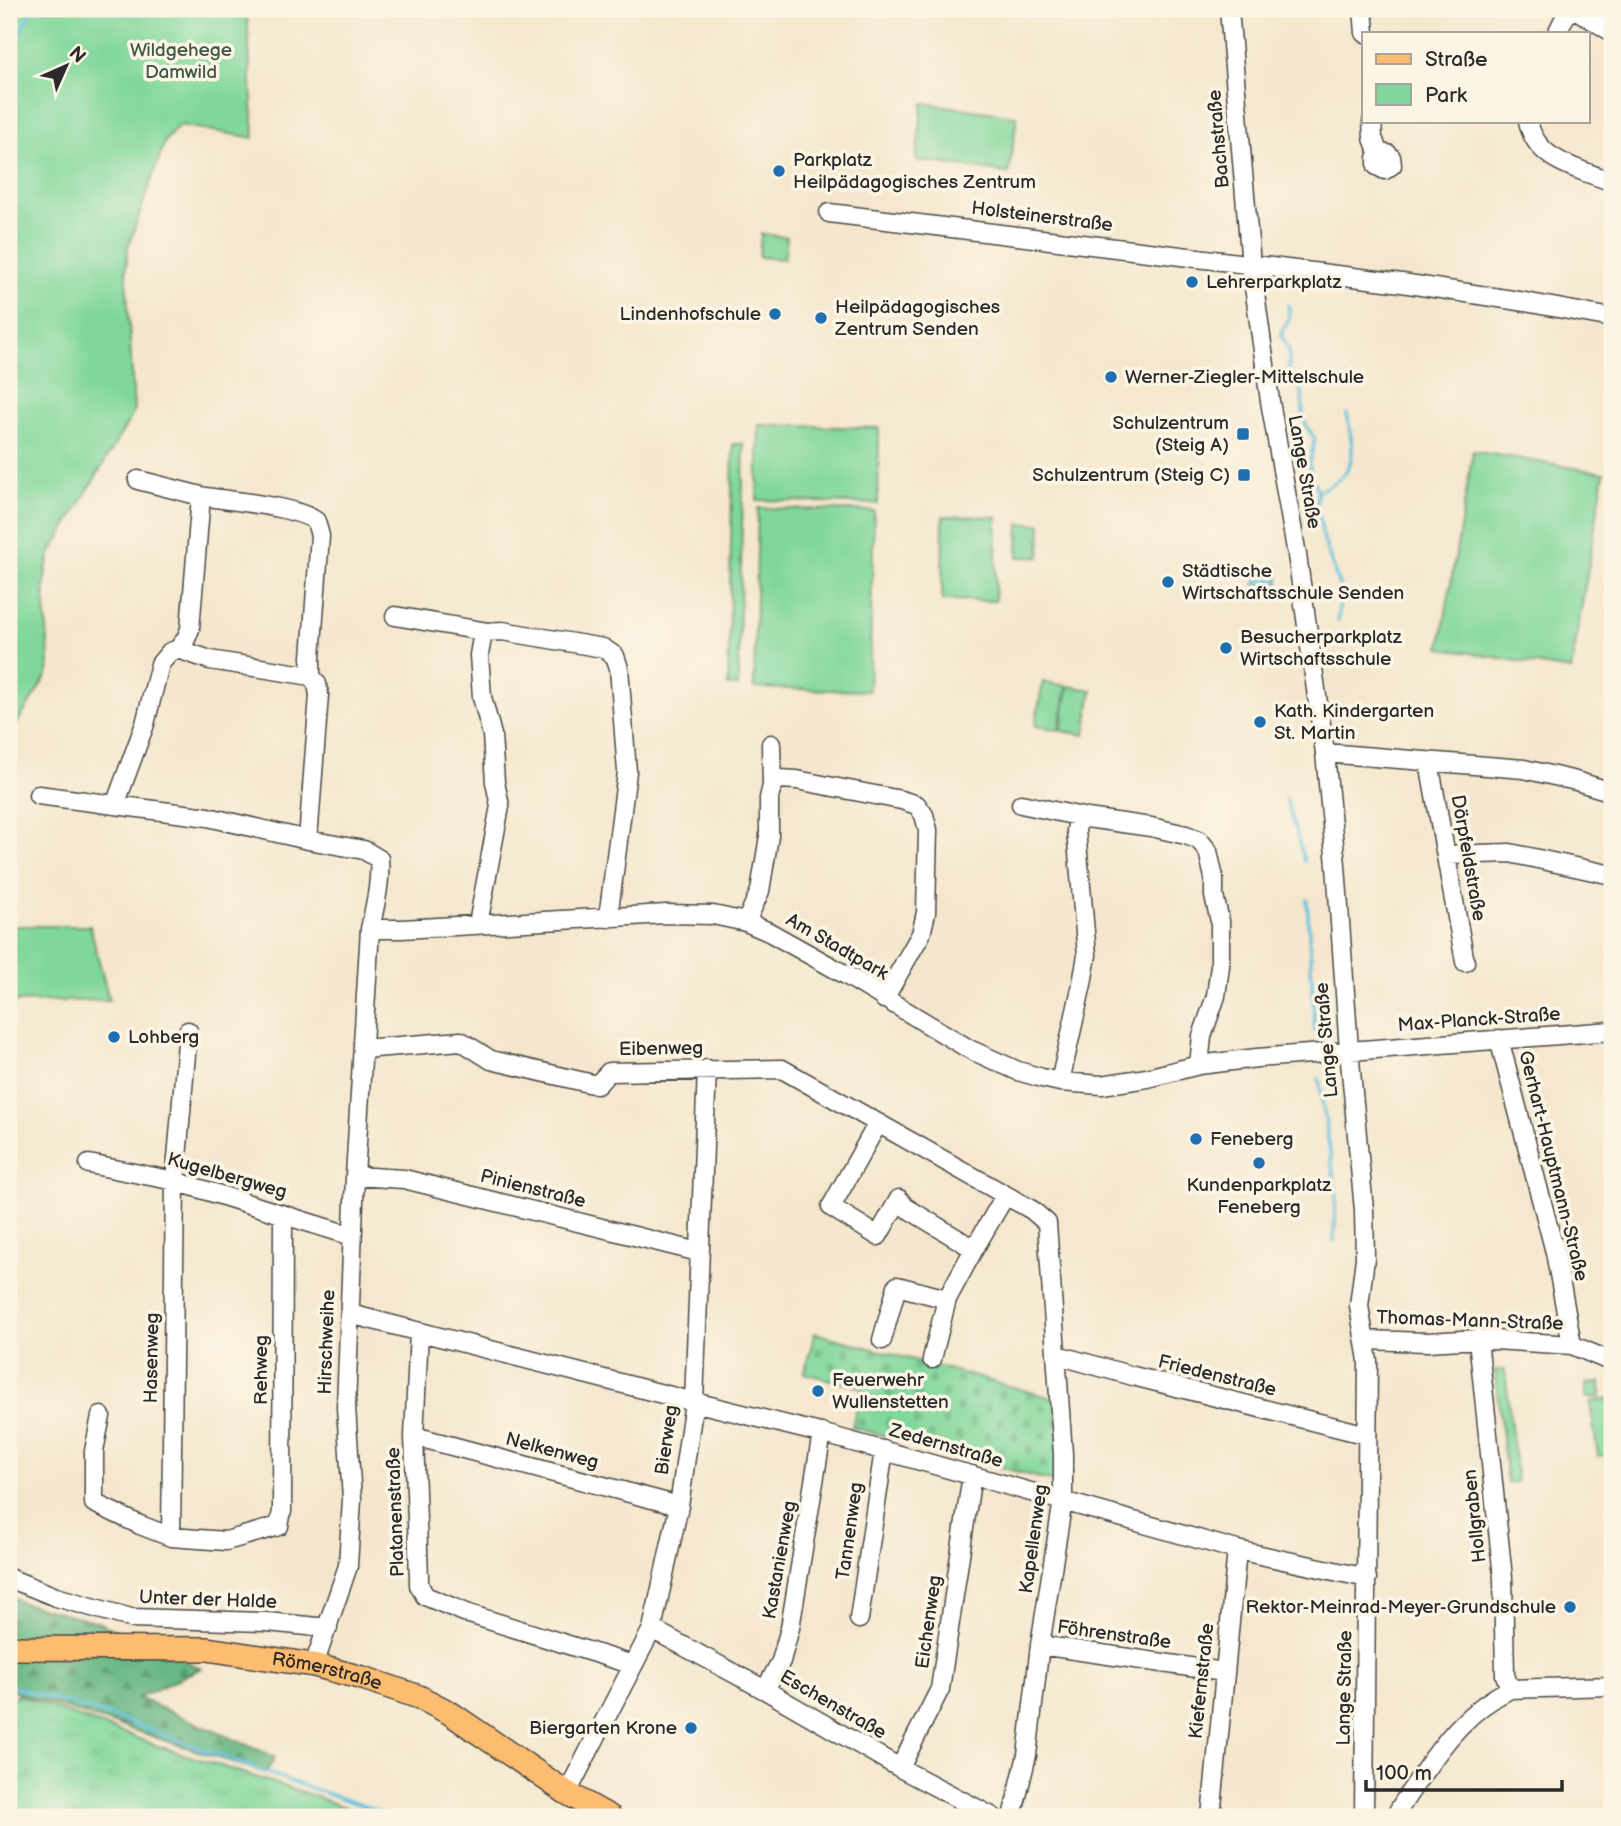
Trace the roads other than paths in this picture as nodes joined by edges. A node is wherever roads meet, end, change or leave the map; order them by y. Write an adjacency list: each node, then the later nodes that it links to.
1 (1229, 9): 13 (street, Bachstraße)
2 (1363, 9): 5 (street)
3 (1569, 9): 6 (street)
4 (1575, 9): 7 (street)
5 (1365, 32)
6 (1558, 32)
7 (1612, 32)
8 (1372, 122): 10 (street)
9 (1528, 122): 11 (street)
10 (1380, 155)
11 (1612, 182)
12 (829, 213): 13 (street, Holsteinerstraße)
13 (1251, 265): 14 (street, Holsteinerstraße); 22 (street, Lange Straße)
14 (1612, 318)
15 (138, 480): 16 (street)
16 (201, 496): 19 (street); 20 (street)
17 (396, 616): 18 (street)
18 (488, 632): 33 (street); 35 (street)
19 (178, 649): 20 (street); 28 (street)
20 (311, 676): 30 (street)
21 (771, 744): 24 (street)
22 (1325, 753): 23 (street); 43 (street, Lange Straße)
23 (1429, 762): 25 (street); 31 (street, Dörpfeldstraße)
24 (772, 786): 34 (street); 38 (street)
25 (1612, 792)
26 (38, 795): 28 (street)
27 (1021, 804): 29 (street)
28 (115, 805): 30 (street)
29 (1087, 818): 44 (street); 46 (street)
30 (308, 840): 36 (street)
31 (1447, 855): 32 (street); 37 (street, Dörpfeldstraße)
32 (1612, 875)
33 (608, 918): 34 (street, Am Stadtpark); 35 (street, Am Stadtpark)
34 (746, 922): 38 (street, Am Stadtpark)
35 (478, 924): 36 (street, Am Stadtpark)
36 (370, 929): 42 (street, Hirschweihe)
37 (1465, 962)
38 (884, 999): 46 (street, Am Stadtpark)
39 (188, 1031): 50 (street, Hasenweg)
40 (1612, 1031): 41 (street, Max-Planck-Straße)
41 (1499, 1039): 43 (street, Max-Planck-Straße); 63 (street, Gerhart-Hauptmann-Straße)
42 (363, 1049): 45 (street, Eibenweg); 49 (street, Hirschweihe)
43 (1349, 1050): 44 (street, Am Stadtpark); 60 (street, Lange Straße)
44 (1199, 1065): 46 (street, Am Stadtpark)
45 (707, 1069): 47 (street, Eibenweg); 56 (street, Bierweg)
46 (1060, 1082)
47 (877, 1123): 51 (street, Eibenweg); 55 (street)
48 (89, 1164): 50 (street, Kugelbergweg)
49 (355, 1176): 54 (street, Hirschweihe); 56 (street, Pinienstraße)
50 (174, 1181): 52 (street, Kugelbergweg); 76 (street, Hasenweg)
51 (1005, 1196): 53 (street, Eibenweg); 55 (street)
52 (283, 1214): 54 (street, Kugelbergweg); 76 (street, Rehweg)
53 (1047, 1223): 64 (street, Kapellenweg)
54 (352, 1236): 58 (street, Hirschweihe)
55 (974, 1249): 57 (street)
56 (699, 1252): 67 (street, Bierweg)
57 (947, 1299): 62 (street); 65 (street)
58 (350, 1314): 59 (street, Zedernstraße); 81 (street, Hirschweihe)
59 (419, 1332): 67 (street, Zedernstraße); 71 (street, Platanenstraße)
60 (1365, 1339): 61 (street, Thomas-Mann-Straße); 70 (street, Lange Straße)
61 (1478, 1339): 63 (street, Thomas-Mann-Straße); 89 (street, Hollgraben)
62 (882, 1340)
63 (1572, 1345): 66 (street, Thomas-Mann-Straße)
64 (1057, 1355): 70 (street, Friedenstraße); 74 (street, Kapellenweg)
65 (932, 1359)
66 (1612, 1363)
67 (694, 1402): 69 (street, Zedernstraße); 75 (street, Bierweg)
68 (101, 1416): 76 (street)
69 (822, 1433): 72 (street, Zedernstraße); 90 (street, Kastanienweg)
70 (1367, 1435): 79 (street, Lange Straße)
71 (414, 1436): 75 (street, Nelkenweg); 86 (street, Platanenstraße)
72 (884, 1450): 73 (street, Zedernstraße); 80 (street, Tannenweg)
73 (972, 1475): 74 (street, Zedernstraße); 91 (street, Eichenweg)
74 (1063, 1500): 77 (street, Zedernstraße); 83 (street, Kapellenweg)
75 (679, 1506): 82 (street, Bierweg)
76 (171, 1536)
77 (1237, 1550): 79 (street, Zedernstraße); 87 (street, Kiefernstraße)
78 (9, 1578): 81 (street, Unter der Halde)
79 (1367, 1578): 97 (street, Lange Straße)
80 (859, 1619)
81 (328, 1628): 85 (street, Hirschweihe)
82 (652, 1629): 86 (street, Bierweg); 90 (street, Eschenstraße)
83 (1040, 1645): 87 (street, Föhrenstraße); 95 (street, Kapellenweg)
84 (9, 1648): 85 (main road, Römerstraße)
85 (314, 1665): 92 (main road, Römerstraße)
86 (633, 1665): 92 (street, Bierweg)
87 (1224, 1672): 96 (street, Kiefernstraße)
88 (1612, 1686): 89 (street)
89 (1510, 1689): 98 (street)
90 (765, 1690): 91 (street, Eschenstraße)
91 (901, 1768): 94 (street, Eschenstraße)
92 (567, 1793): 93 (main road, Römerstraße)
93 (610, 1817)
94 (993, 1817)
95 (1012, 1817)
96 (1211, 1817)
97 (1364, 1817)
98 (1395, 1817)

